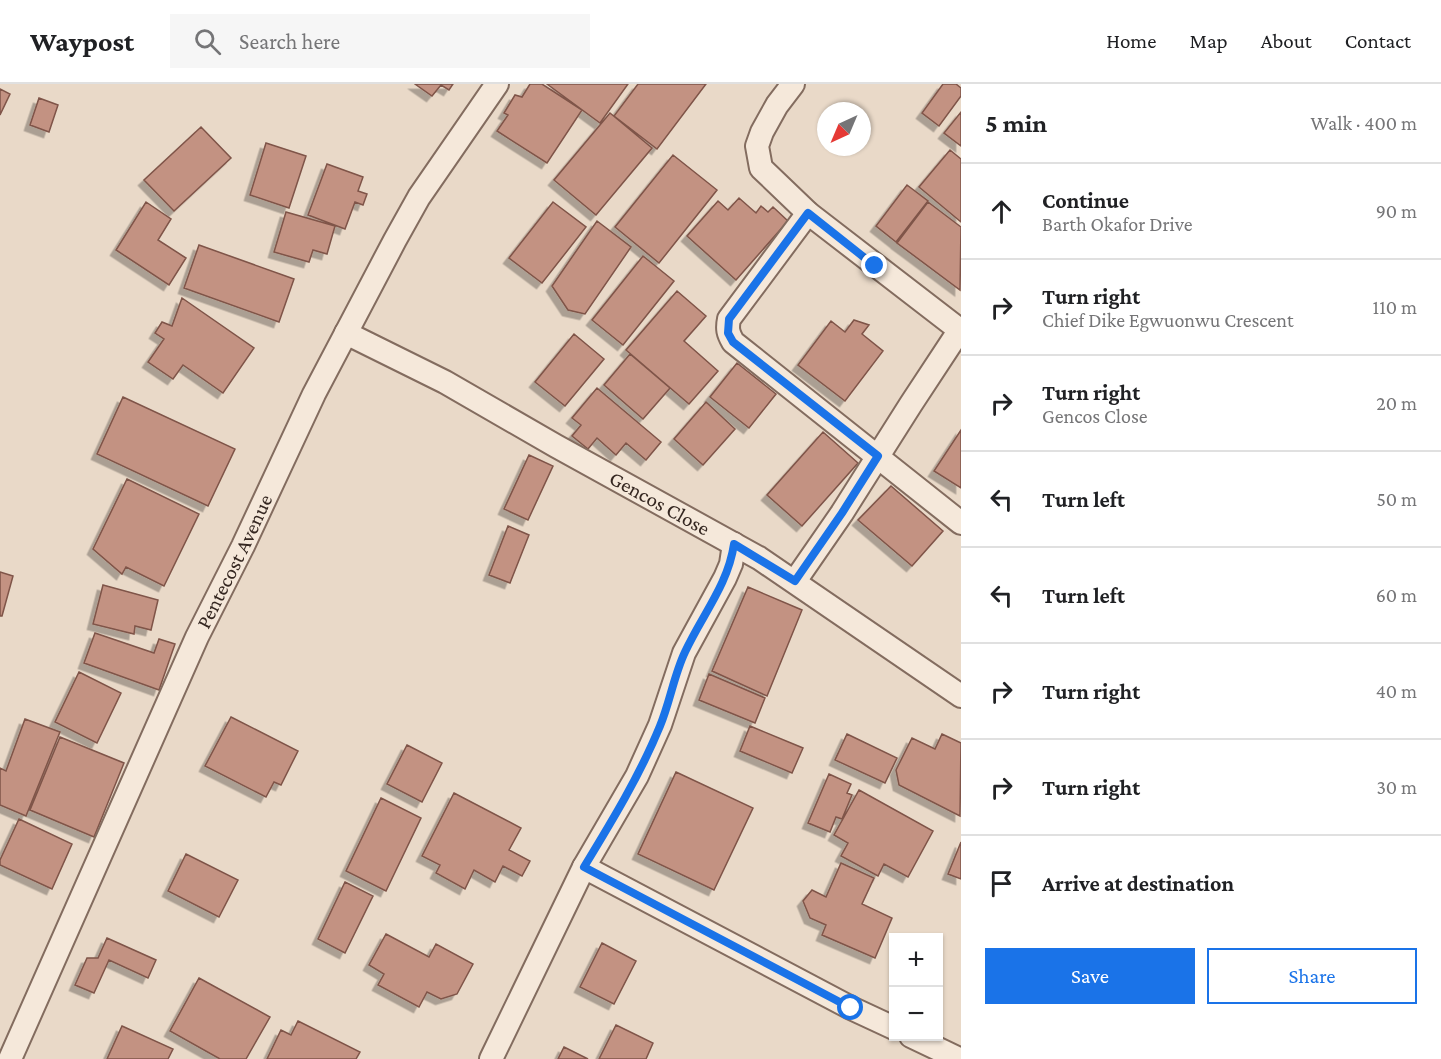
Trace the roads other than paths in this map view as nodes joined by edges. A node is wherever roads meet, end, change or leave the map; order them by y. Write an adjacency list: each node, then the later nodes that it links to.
1 (497, 84): 5 (street, Pentecost Avenue)
2 (794, 84): 3 (street)
3 (808, 213): 4 (street); 6 (street)
4 (960, 330): 6 (street)
5 (346, 333): 8 (street, Gencos Close); 14 (street, Pentecost Avenue)
6 (878, 456): 7 (street); 9 (street)
7 (961, 523)
8 (734, 544): 9 (street, Gencos Close); 11 (street)
9 (795, 581): 10 (street, Gencos Close)
10 (961, 696)
11 (584, 867): 12 (street); 15 (street)
12 (889, 1026)
13 (921, 1041): 16 (street)
14 (10, 1059)
15 (491, 1059)
16 (959, 1059)

